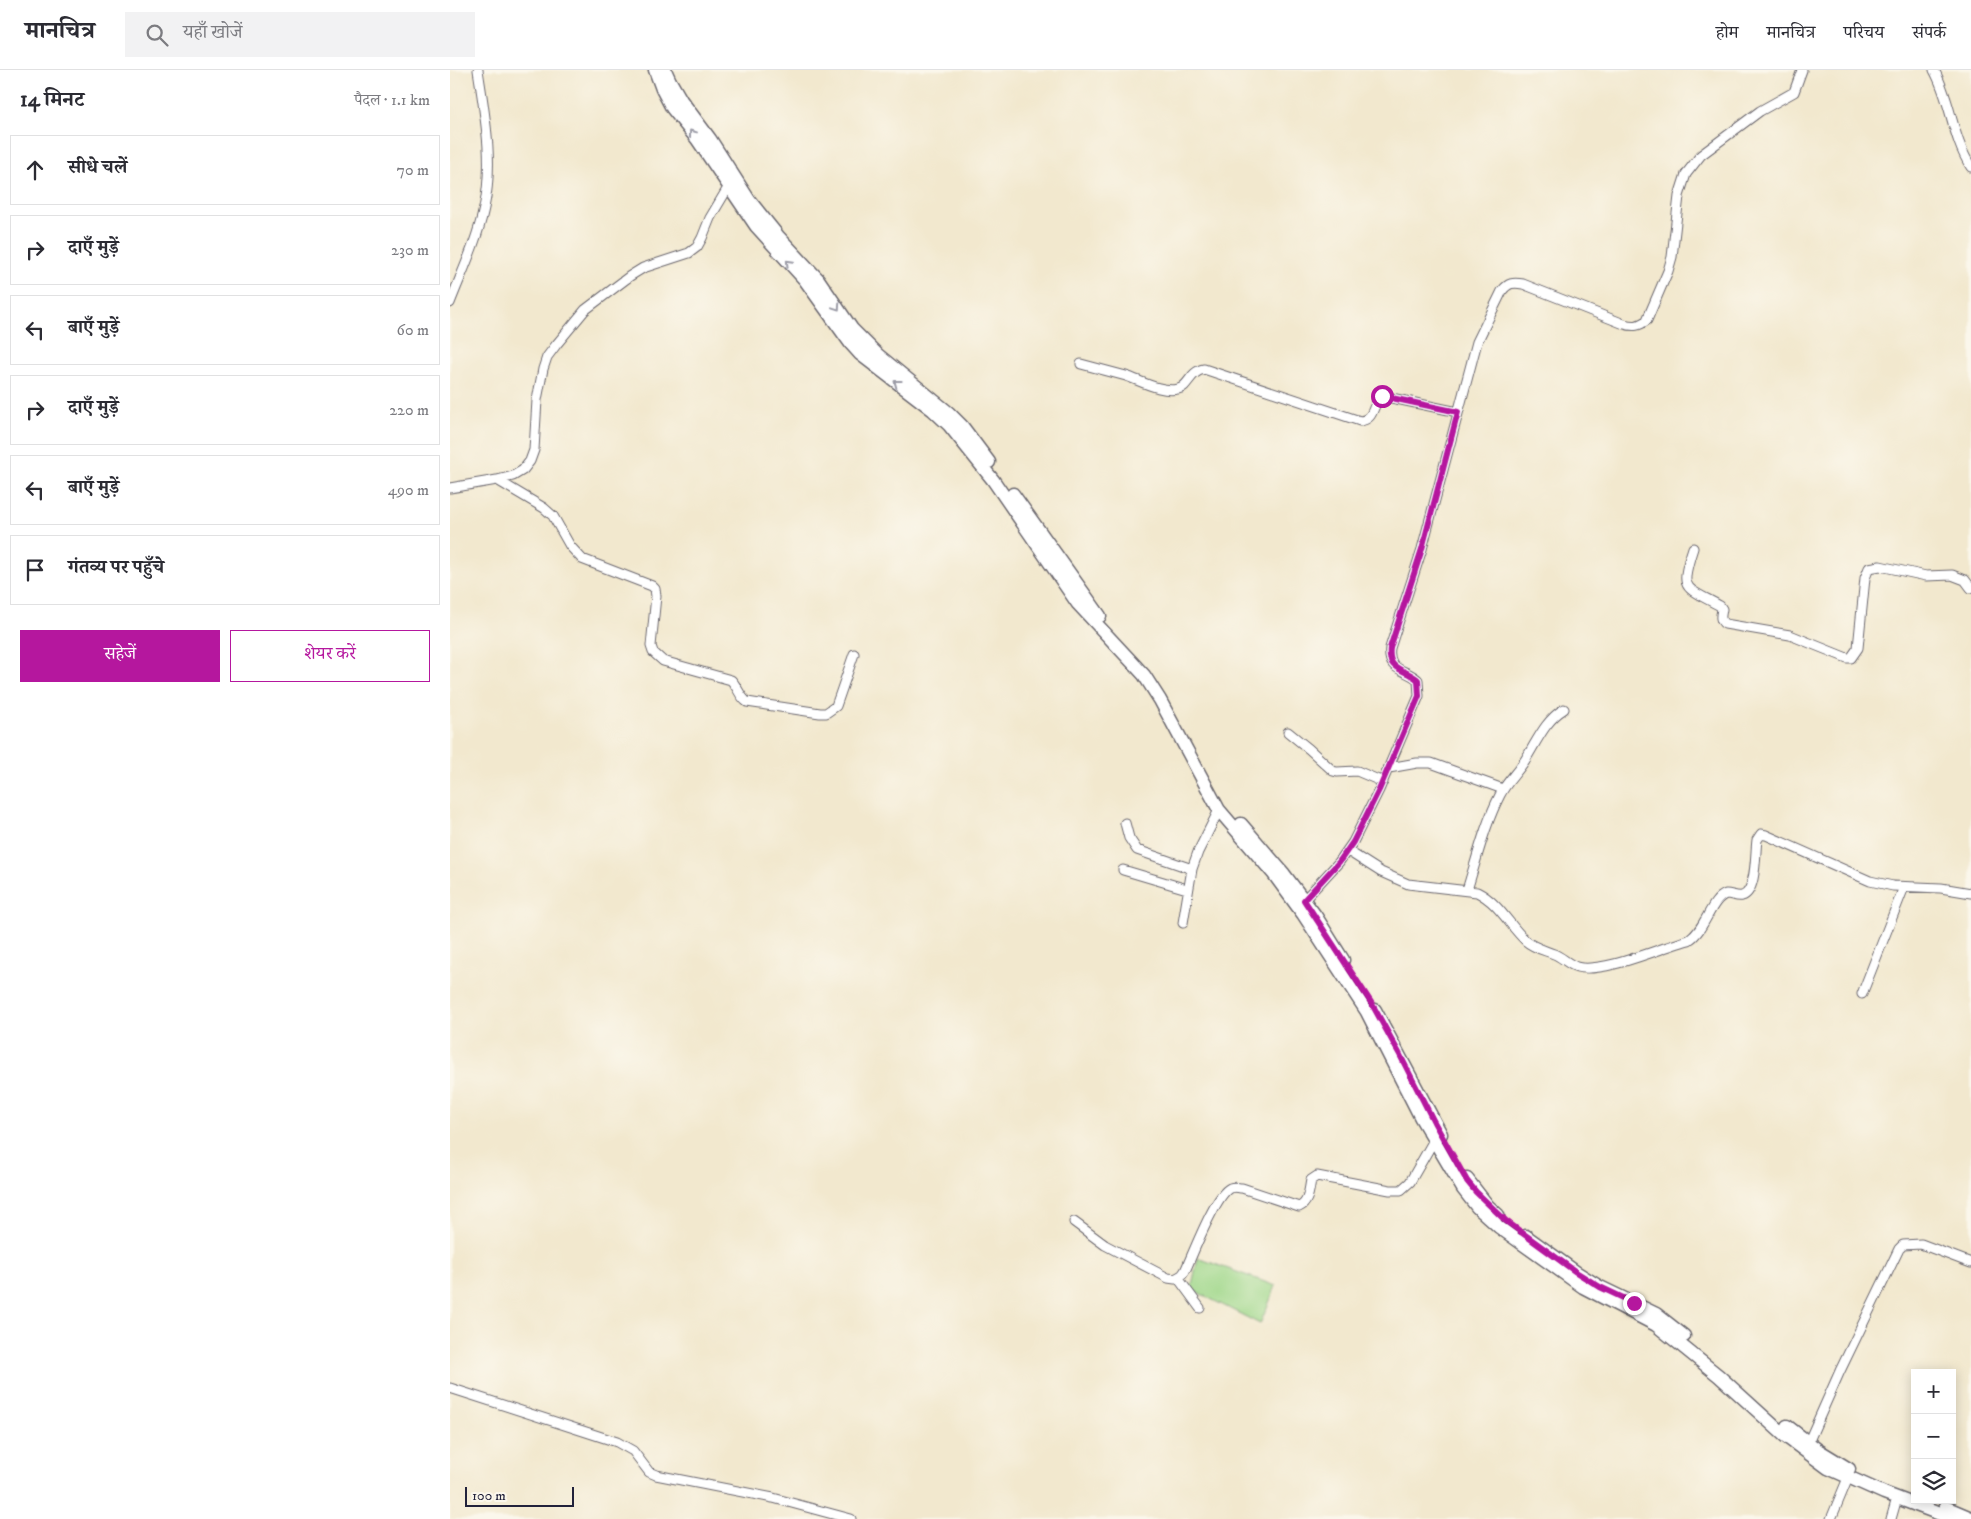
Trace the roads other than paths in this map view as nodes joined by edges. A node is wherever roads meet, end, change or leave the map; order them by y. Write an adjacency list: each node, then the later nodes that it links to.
1 (478, 70): 8 (street)
2 (655, 70): 7 (street, one-way to 2)
3 (665, 70): 30 (street, one-way to 30)
4 (1802, 70): 10 (street)
5 (1934, 70): 6 (street)
6 (1971, 168)
7 (729, 186): 11 (street); 21 (street, one-way to 7)
8 (450, 303)
9 (1081, 364): 10 (street)
10 (1458, 412): 18 (street)
11 (497, 480): 12 (street); 15 (street)
12 (450, 488)
13 (1693, 548): 14 (street)
14 (1971, 588)
15 (854, 654)
16 (1564, 709): 20 (street)
17 (1288, 732): 19 (street)
18 (1389, 768): 19 (street); 20 (street)
19 (1383, 782): 23 (street)
20 (1504, 789): 28 (street)
21 (1219, 810): 24 (street); 33 (street)
22 (1125, 823): 24 (street)
23 (1348, 851): 28 (street); 30 (street)
24 (1192, 869): 27 (street)
25 (1123, 870): 27 (street)
26 (1904, 888): 28 (street); 29 (street); 32 (street)
27 (1187, 889): 31 (street)
28 (1468, 890)
29 (1971, 893)
30 (1304, 900): 39 (street)
31 (1182, 924)
32 (1862, 994)
33 (1434, 1140): 36 (street); 40 (street)
34 (1074, 1222): 36 (street)
35 (1971, 1263): 39 (street)
36 (1178, 1278): 37 (street)
37 (1200, 1308)
38 (450, 1388): 45 (street)
39 (1808, 1443): 41 (street)
40 (1848, 1478): 42 (street); 46 (street)
41 (1911, 1494)
42 (1897, 1498): 47 (street); 48 (street)
43 (1936, 1504): 44 (street)
44 (1971, 1518)
45 (852, 1519)
46 (1831, 1519)
47 (1891, 1519)
48 (1953, 1519)

